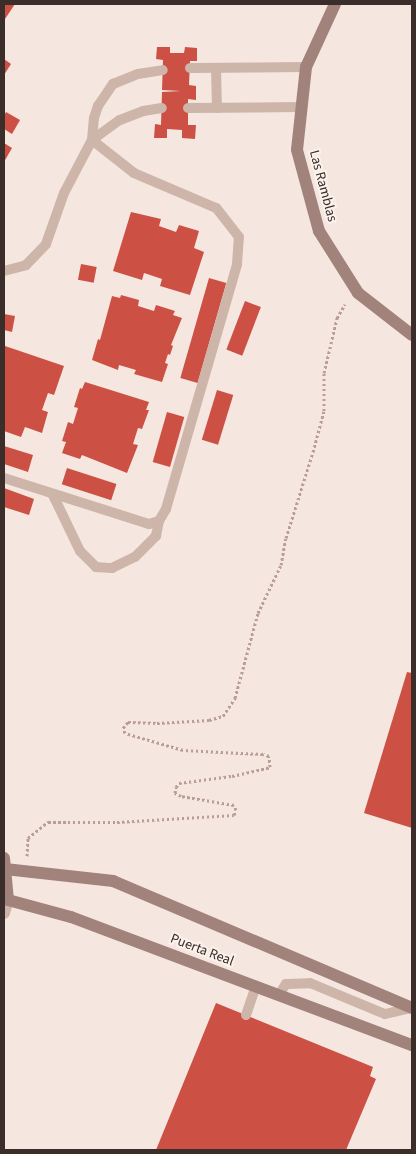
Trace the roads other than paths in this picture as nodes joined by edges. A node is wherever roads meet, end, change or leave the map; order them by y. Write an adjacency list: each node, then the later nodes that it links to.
1 (335, 4): 2 (street, Las Ramblas)
2 (306, 67): 4 (lane); 6 (street, Las Ramblas)
3 (190, 68): 4 (lane)
4 (216, 68): 9 (lane)
5 (163, 70): 10 (lane)
6 (301, 107): 9 (lane); 12 (street, Las Ramblas)
7 (162, 108): 10 (lane)
8 (188, 108): 9 (lane)
9 (217, 108)
10 (92, 140): 11 (lane); 15 (lane)
11 (4, 271)
12 (412, 335)
13 (4, 478): 14 (lane)
14 (53, 495): 15 (lane); 15 (lane)
15 (159, 521)
16 (4, 864): 17 (street, Puerta Real); 21 (street, Puerta Real)
17 (8, 900): 18 (street); 19 (street, Puerta Real)
18 (4, 913)
19 (256, 986): 20 (street, Puerta Real); 22 (lane)
20 (279, 995): 21 (lane); 23 (street, Puerta Real)
21 (412, 1008)
22 (246, 1015)
23 (412, 1045)

